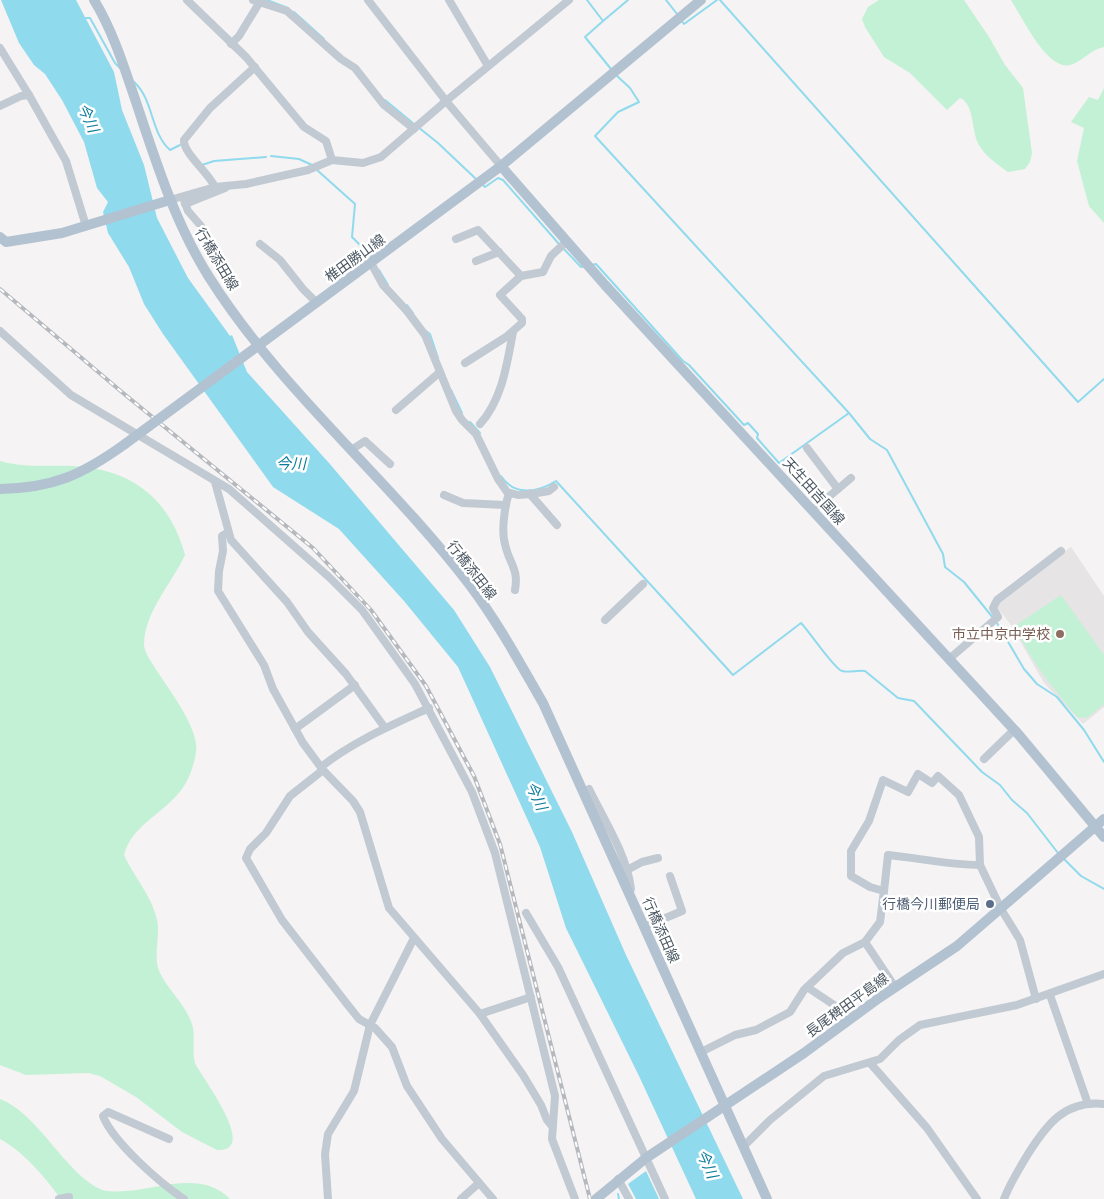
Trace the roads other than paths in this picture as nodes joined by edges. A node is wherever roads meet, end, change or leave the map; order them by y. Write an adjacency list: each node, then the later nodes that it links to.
1 (94, 0): 22 (main road, 行橋添田線)
2 (188, 0): 10 (street)
3 (368, 0): 15 (street)
4 (450, 0): 12 (street)
5 (553, 0): 9 (street)
6 (569, 0): 9 (street)
7 (701, 0): 19 (main road, 椎田勝山線)
8 (258, 1): 10 (street); 17 (street)
9 (559, 8): 12 (street)
10 (231, 44): 13 (street)
11 (0, 48): 14 (street)
12 (488, 66): 15 (street)
13 (255, 67): 18 (street); 21 (street)
14 (30, 95): 16 (street); 24 (street)
15 (446, 100): 17 (street); 19 (street)
16 (0, 106)
17 (414, 129): 18 (street)
18 (332, 160): 20 (street)
19 (501, 166): 28 (main road, 天生田吉国線); 32 (main road, 椎田勝山線)
20 (230, 186): 21 (street); 23 (street)
21 (214, 187): 23 (street)
22 (168, 200): 23 (street); 24 (main road); 37 (main road, 行橋添田線)
23 (184, 200): 25 (street)
24 (86, 226): 27 (main road)
25 (201, 226)
26 (456, 239): 30 (street)
27 (2, 242)
28 (566, 242): 33 (street); 54 (main road, 天生田吉国線)
29 (260, 244): 34 (street)
30 (498, 252): 31 (street); 33 (street)
31 (476, 261)
32 (371, 262): 34 (main road, 椎田勝山線); 39 (street)
33 (521, 276): 36 (street)
34 (317, 303): 37 (main road, 椎田勝山線)
35 (0, 332): 46 (street)
36 (512, 332): 38 (street); 41 (street)
37 (257, 346): 43 (main road, 行橋添田線); 48 (main road, 椎田勝山線, bridge)
38 (465, 364)
39 (440, 372): 40 (street); 50 (street)
40 (396, 410)
41 (480, 424)
42 (807, 448): 49 (street)
43 (351, 450): 44 (street); 69 (main road, 行橋添田線)
44 (390, 464)
45 (851, 478): 49 (street)
46 (215, 482): 56 (street); 63 (street)
47 (554, 487): 51 (street)
48 (0, 489)
49 (838, 489): 54 (street)
50 (509, 493): 51 (street); 53 (street)
51 (530, 494): 55 (street)
52 (444, 495): 53 (street)
53 (505, 505): 59 (street)
54 (812, 510): 61 (main road, 天生田吉国線)
55 (557, 525)
56 (227, 533): 62 (street); 65 (street)
57 (1061, 552): 61 (street)
58 (643, 584): 60 (street)
59 (515, 590)
60 (604, 620)
61 (949, 659): 66 (main road, 天生田吉国線)
62 (355, 685): 64 (street); 65 (street)
63 (429, 708): 64 (street); 88 (street)
64 (385, 728): 68 (street)
65 (295, 729): 68 (street)
66 (1014, 730): 67 (street); 71 (main road, 天生田吉国線)
67 (984, 759)
68 (322, 768): 82 (street); 92 (street)
69 (583, 792): 75 (street); 77 (main road, 行橋添田線)
70 (1104, 819): 71 (main road, 長尾稗田平島線)
71 (1094, 827): 72 (main road, 天生田吉国線); 79 (main road, 長尾稗田平島線)
72 (1104, 837)
73 (658, 858): 75 (street)
74 (980, 865): 78 (street); 78 (street); 79 (street)
75 (627, 870): 77 (street)
76 (670, 876): 81 (street)
77 (628, 891): 81 (main road, 行橋添田線)
78 (884, 891): 83 (street)
79 (1000, 910): 86 (main road, 長尾稗田平島線); 89 (street)
80 (526, 913): 103 (street)
81 (644, 927): 93 (main road, 行橋添田線)
82 (414, 938): 90 (street); 92 (street)
83 (865, 942): 85 (street); 86 (street)
84 (1104, 974): 87 (street)
85 (807, 987): 91 (street); 93 (street)
86 (895, 987): 91 (main road, 長尾稗田平島線)
87 (1050, 995): 89 (street); 95 (street)
88 (531, 997): 90 (street); 99 (street)
89 (1036, 999): 94 (street)
90 (480, 1014): 97 (street)
91 (850, 1019): 98 (main road, 長尾稗田平島線)
92 (370, 1025): 105 (street); 109 (street)
93 (701, 1052): 98 (main road, 行橋添田線)
94 (870, 1064): 102 (street); 117 (street)
95 (1088, 1104): 96 (street); 118 (street)
96 (1104, 1104)
97 (541, 1105): 99 (street); 100 (street)
98 (721, 1108): 102 (main road, 行橋添田線); 103 (main road, 長尾稗田平島線)
99 (555, 1113): 100 (street)
100 (552, 1126): 112 (street)
101 (168, 1139): 108 (street)
102 (744, 1146): 116 (main road, 行橋添田線)
103 (648, 1157): 104 (main road, 長尾稗田平島線); 115 (street)
104 (618, 1180): 113 (main road, 長尾稗田平島線); 114 (street)
105 (479, 1183): 110 (street); 111 (street)
106 (69, 1197): 107 (street)
107 (59, 1199)
108 (184, 1199)
109 (328, 1199)
110 (460, 1199)
111 (493, 1199)
112 (575, 1199)
113 (596, 1199)
114 (629, 1199)
115 (665, 1199)
116 (768, 1199)
117 (977, 1199)
118 (1004, 1199)

